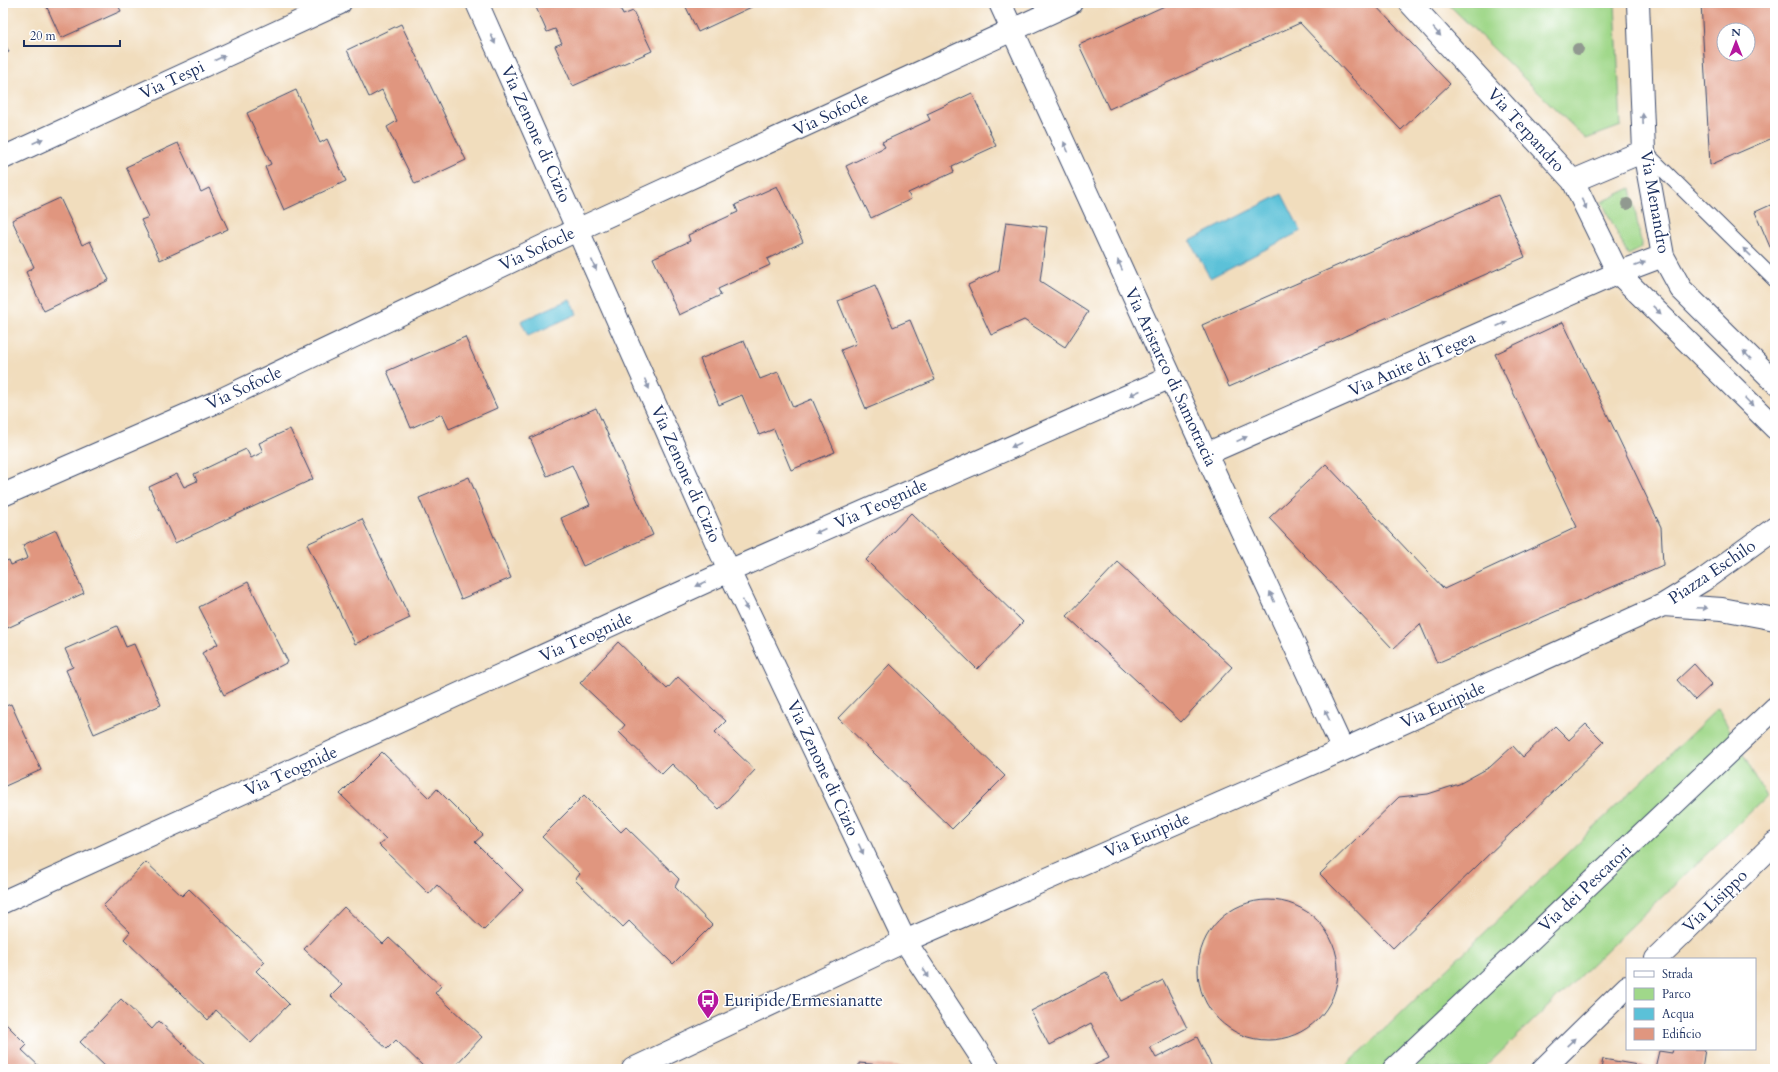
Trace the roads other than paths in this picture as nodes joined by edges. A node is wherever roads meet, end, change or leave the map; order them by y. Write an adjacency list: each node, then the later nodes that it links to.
1 (340, 3): 9 (street, Via Tespi, one-way to 1)
2 (478, 3): 11 (street, Via Zenone di Cizio, one-way to 11)
3 (1000, 3): 7 (street, Via Aristarco di Samotracia)
4 (1071, 3): 7 (street, Via Sofocle)
5 (1410, 3): 10 (street, Via Terpandro, one-way to 10)
6 (1638, 3): 8 (street, Via Menandro, one-way to 6)
7 (1013, 30): 11 (street, Via Sofocle); 15 (street, Via Aristarco di Samotracia, one-way to 7)
8 (1644, 151): 10 (street); 12 (street, Via Menandro); 14 (lane, one-way to 8)
9 (3, 158)
10 (1573, 181): 13 (street, Via Terpandro, one-way to 13)
11 (579, 229): 19 (street, Via Sofocle); 21 (street, Via Zenone di Cizio, one-way to 21)
12 (1662, 256): 13 (street, one-way to 12); 16 (street, Via Menandro, one-way to 12)
13 (1618, 273): 17 (street, Via Terpandro, one-way to 17); 18 (street, Via Anite di Tegea, one-way to 13)
14 (1775, 280)
15 (1171, 377): 18 (street, Via Aristarco di Samotracia); 21 (street, Via Teognide, one-way to 21)
16 (1775, 382)
17 (1775, 428)
18 (1206, 454): 25 (street, Via Aristarco di Samotracia, one-way to 18)
19 (3, 495)
20 (1775, 528): 22 (street, Piazza Eschilo)
21 (729, 571): 27 (street, Via Teognide, one-way to 27); 28 (street, Via Zenone di Cizio, one-way to 28)
22 (1663, 606): 23 (street, Piazza Eschilo, one-way to 23); 25 (street, Via Euripide)
23 (1775, 618)
24 (1775, 708): 33 (street, Via dei Pescatori)
25 (1343, 750): 28 (street, Via Euripide)
26 (1775, 843): 29 (street, Via Lisippo)
27 (3, 902)
28 (905, 941): 31 (street, Via Euripide); 32 (street, Via Zenone di Cizio, one-way to 32)
29 (1657, 958)
30 (1626, 988): 34 (street, one-way to 30)
31 (633, 1069)
32 (988, 1069)
33 (1394, 1069)
34 (1543, 1069)

